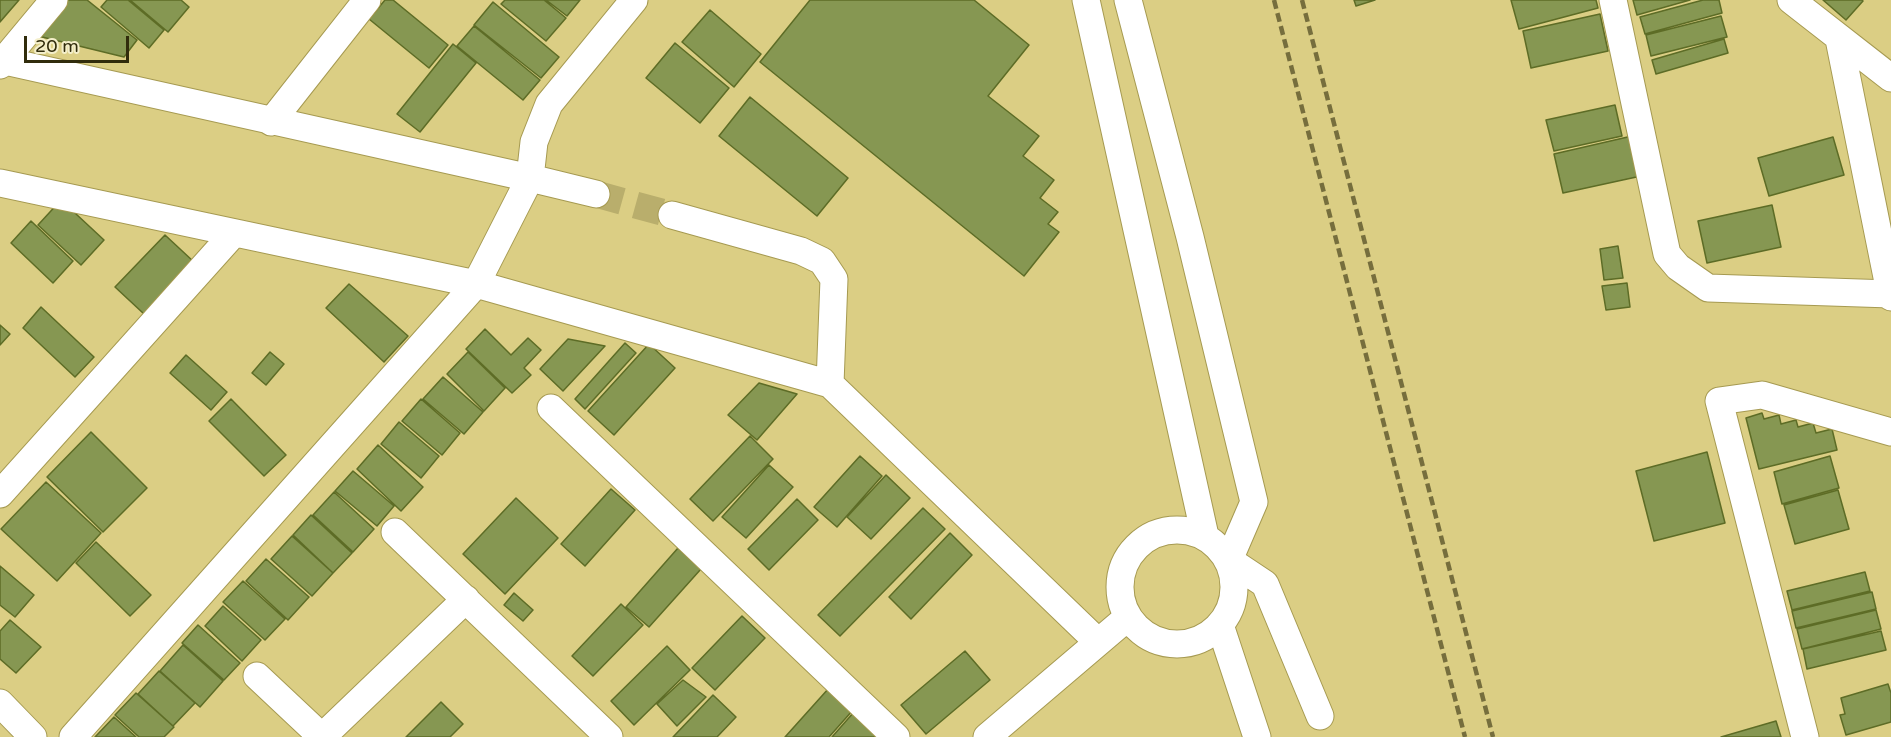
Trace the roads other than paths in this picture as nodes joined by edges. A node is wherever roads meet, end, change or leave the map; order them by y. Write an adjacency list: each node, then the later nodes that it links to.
1 (54, 0): 9 (street)
2 (367, 0): 11 (street)
3 (634, 0): 12 (street)
4 (1086, 0): 24 (street)
5 (1128, 0): 25 (street)
6 (1613, 0): 18 (street)
7 (1791, 0): 8 (street)
8 (1839, 39): 10 (street); 18 (street)
9 (2, 63): 11 (street)
10 (1891, 78)
11 (271, 122): 12 (street)
12 (530, 178): 14 (street); 17 (street)
13 (6, 192): 16 (street)
14 (596, 194)
15 (672, 215): 19 (street)
16 (234, 233): 17 (street); 22 (street)
17 (476, 284): 19 (street); 34 (street)
18 (1891, 295)
19 (830, 384): 29 (street)
20 (551, 408): 37 (street)
21 (1891, 432): 40 (street)
22 (0, 494)
23 (395, 532): 26 (street)
24 (1205, 536): 25 (street); 27 (street)
25 (1229, 560): 28 (street); 32 (street)
26 (466, 599): 35 (street); 36 (street)
27 (1128, 617): 28 (street); 29 (street)
28 (1220, 625): 39 (street)
29 (1097, 642): 38 (street)
30 (257, 676): 35 (street)
31 (0, 704): 33 (street)
32 (1320, 716)
33 (33, 737)
34 (73, 737)
35 (322, 737)
36 (609, 737)
37 (896, 737)
38 (987, 737)
39 (1257, 737)
40 (1805, 737)

